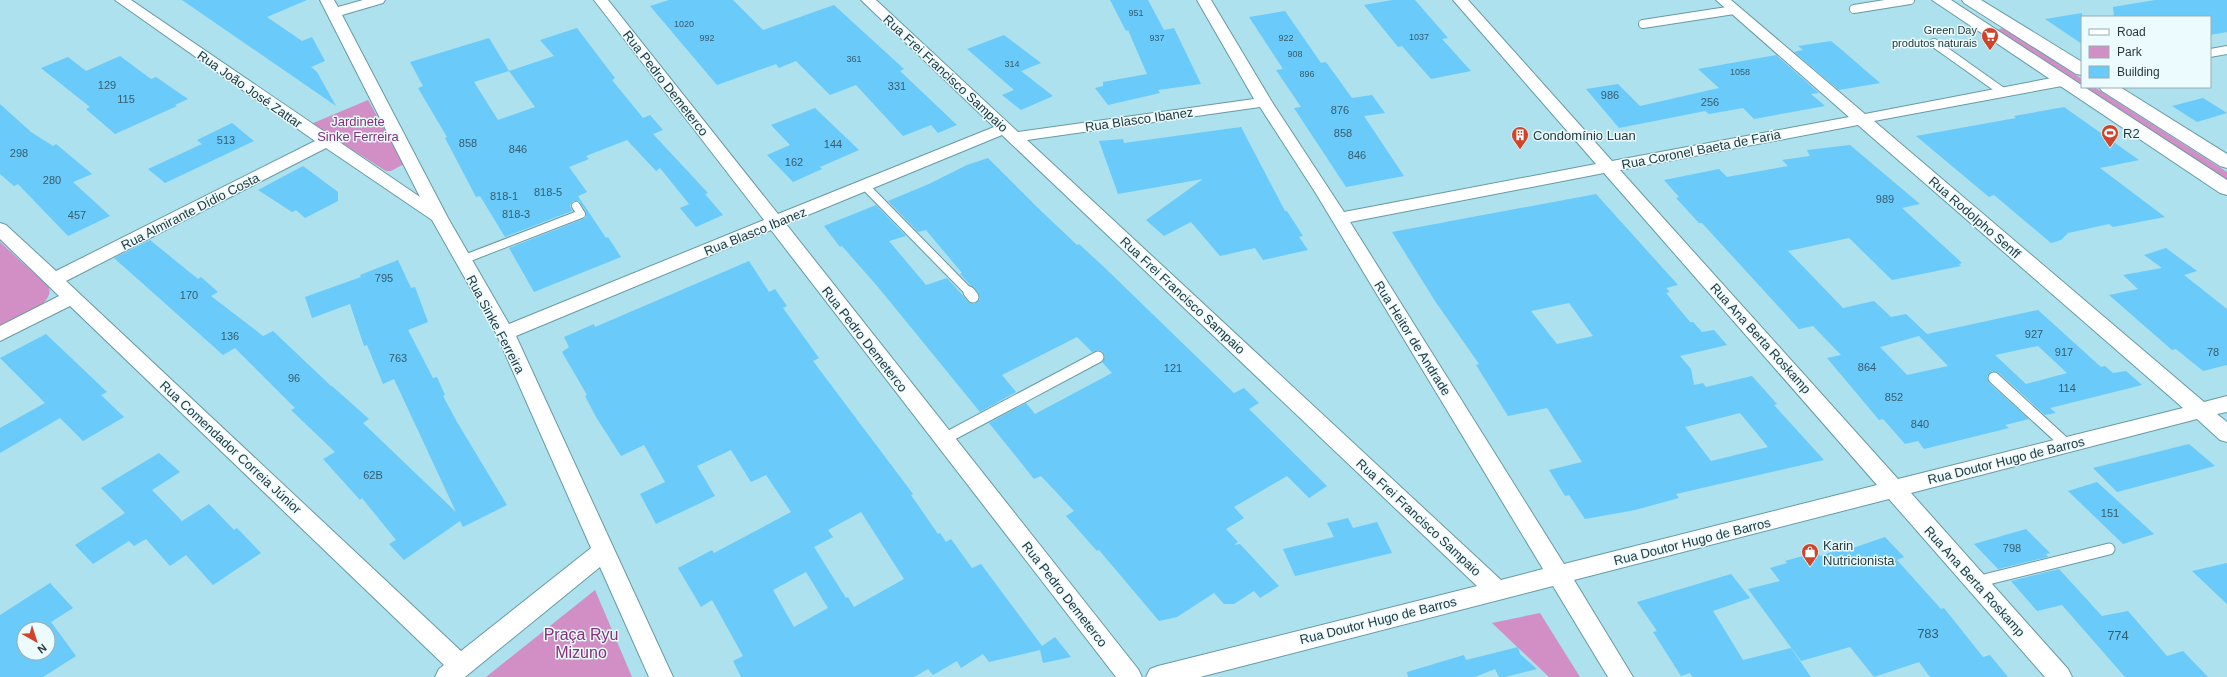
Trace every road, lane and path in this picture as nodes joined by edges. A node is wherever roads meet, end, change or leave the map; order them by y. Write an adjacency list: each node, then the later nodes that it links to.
1 (122, 0): 24 (street, Rua João José Zattar)
2 (378, 0): 11 (street)
3 (601, 0): 32 (street, Rua Pedro Demeterco)
4 (868, 0): 23 (street, Rua Frei Francisco Sampaio)
5 (1204, 0): 21 (street, Rua Heitor de Andrade)
6 (1460, 0): 26 (street, Rua Ana Berta Roskamp)
7 (1910, 0): 12 (lane)
8 (1940, 0): 18 (main road)
9 (1970, 0): 17 (main road)
10 (1729, 5): 13 (lane); 22 (street, Rua Rodolpho Senff)
11 (330, 6): 30 (street, Rua Sinke Ferreira)
12 (1854, 9)
13 (1643, 24)
14 (1934, 43): 20 (lane)
15 (2227, 50): 16 (street)
16 (2211, 53)
17 (2081, 69)
18 (2062, 81): 20 (street, Rua Coronel Baeta de Faria); 28 (main road)
19 (2110, 88): 25 (main road)
20 (2003, 92): 22 (street, Rua Coronel Baeta de Faria)
21 (1264, 102): 23 (street, Rua Blasco Ibanez); 31 (street, Rua Heitor de Andrade)
22 (1861, 119): 26 (street, Rua Coronel Baeta de Faria); 43 (street, Rua Rodolpho Senff)
23 (1010, 133): 27 (street, Rua Blasco Ibanez); 52 (street, Rua Frei Francisco Sampaio)
24 (326, 141): 30 (street, Rua João José Zattar); 35 (street, Rua Almirante Dídio Costa)
25 (2227, 162)
26 (1608, 167): 31 (street, Rua Coronel Baeta de Faria); 47 (street, Rua Ana Berta Roskamp)
27 (865, 186): 32 (street, Rua Blasco Ibanez); 37 (lane)
28 (2227, 189)
29 (576, 206): 34 (lane)
30 (438, 218): 34 (street, Rua Sinke Ferreira)
31 (1338, 218): 50 (street, Rua Heitor de Andrade)
32 (775, 222): 38 (street, Rua Blasco Ibanez); 45 (street, Rua Pedro Demeterco)
33 (0, 229): 35 (street, Rua Comendador Correia Júnior)
34 (462, 260): 38 (street, Rua Sinke Ferreira)
35 (54, 280): 36 (street, Rua Comendador Correia Júnior)
36 (72, 297): 39 (street); 53 (street, Rua Comendador Correia Júnior)
37 (973, 297)
38 (504, 333): 49 (street, Rua Sinke Ferreira)
39 (0, 334)
40 (1098, 357): 45 (lane)
41 (1994, 378): 46 (lane)
42 (2227, 404): 43 (street, Rua Doutor Hugo de Barros)
43 (2200, 411): 44 (street, Rua Rodolpho Senff); 46 (street, Rua Doutor Hugo de Barros)
44 (2227, 434)
45 (944, 439): 55 (street, Rua Pedro Demeterco)
46 (2067, 445): 47 (street, Rua Doutor Hugo de Barros)
47 (1894, 489): 50 (street, Rua Doutor Hugo de Barros); 51 (street, Rua Ana Berta Roskamp)
48 (2109, 548): 51 (lane)
49 (603, 552): 53 (street); 54 (street, Rua Sinke Ferreira)
50 (1558, 575): 52 (street, Rua Doutor Hugo de Barros); 57 (street, Rua Heitor de Andrade)
51 (1976, 582): 58 (street, Rua Ana Berta Roskamp)
52 (1497, 590): 56 (street, Rua Doutor Hugo de Barros)
53 (454, 672)
54 (661, 677)
55 (1130, 677)
56 (1158, 677)
57 (1621, 677)
58 (2060, 677)

